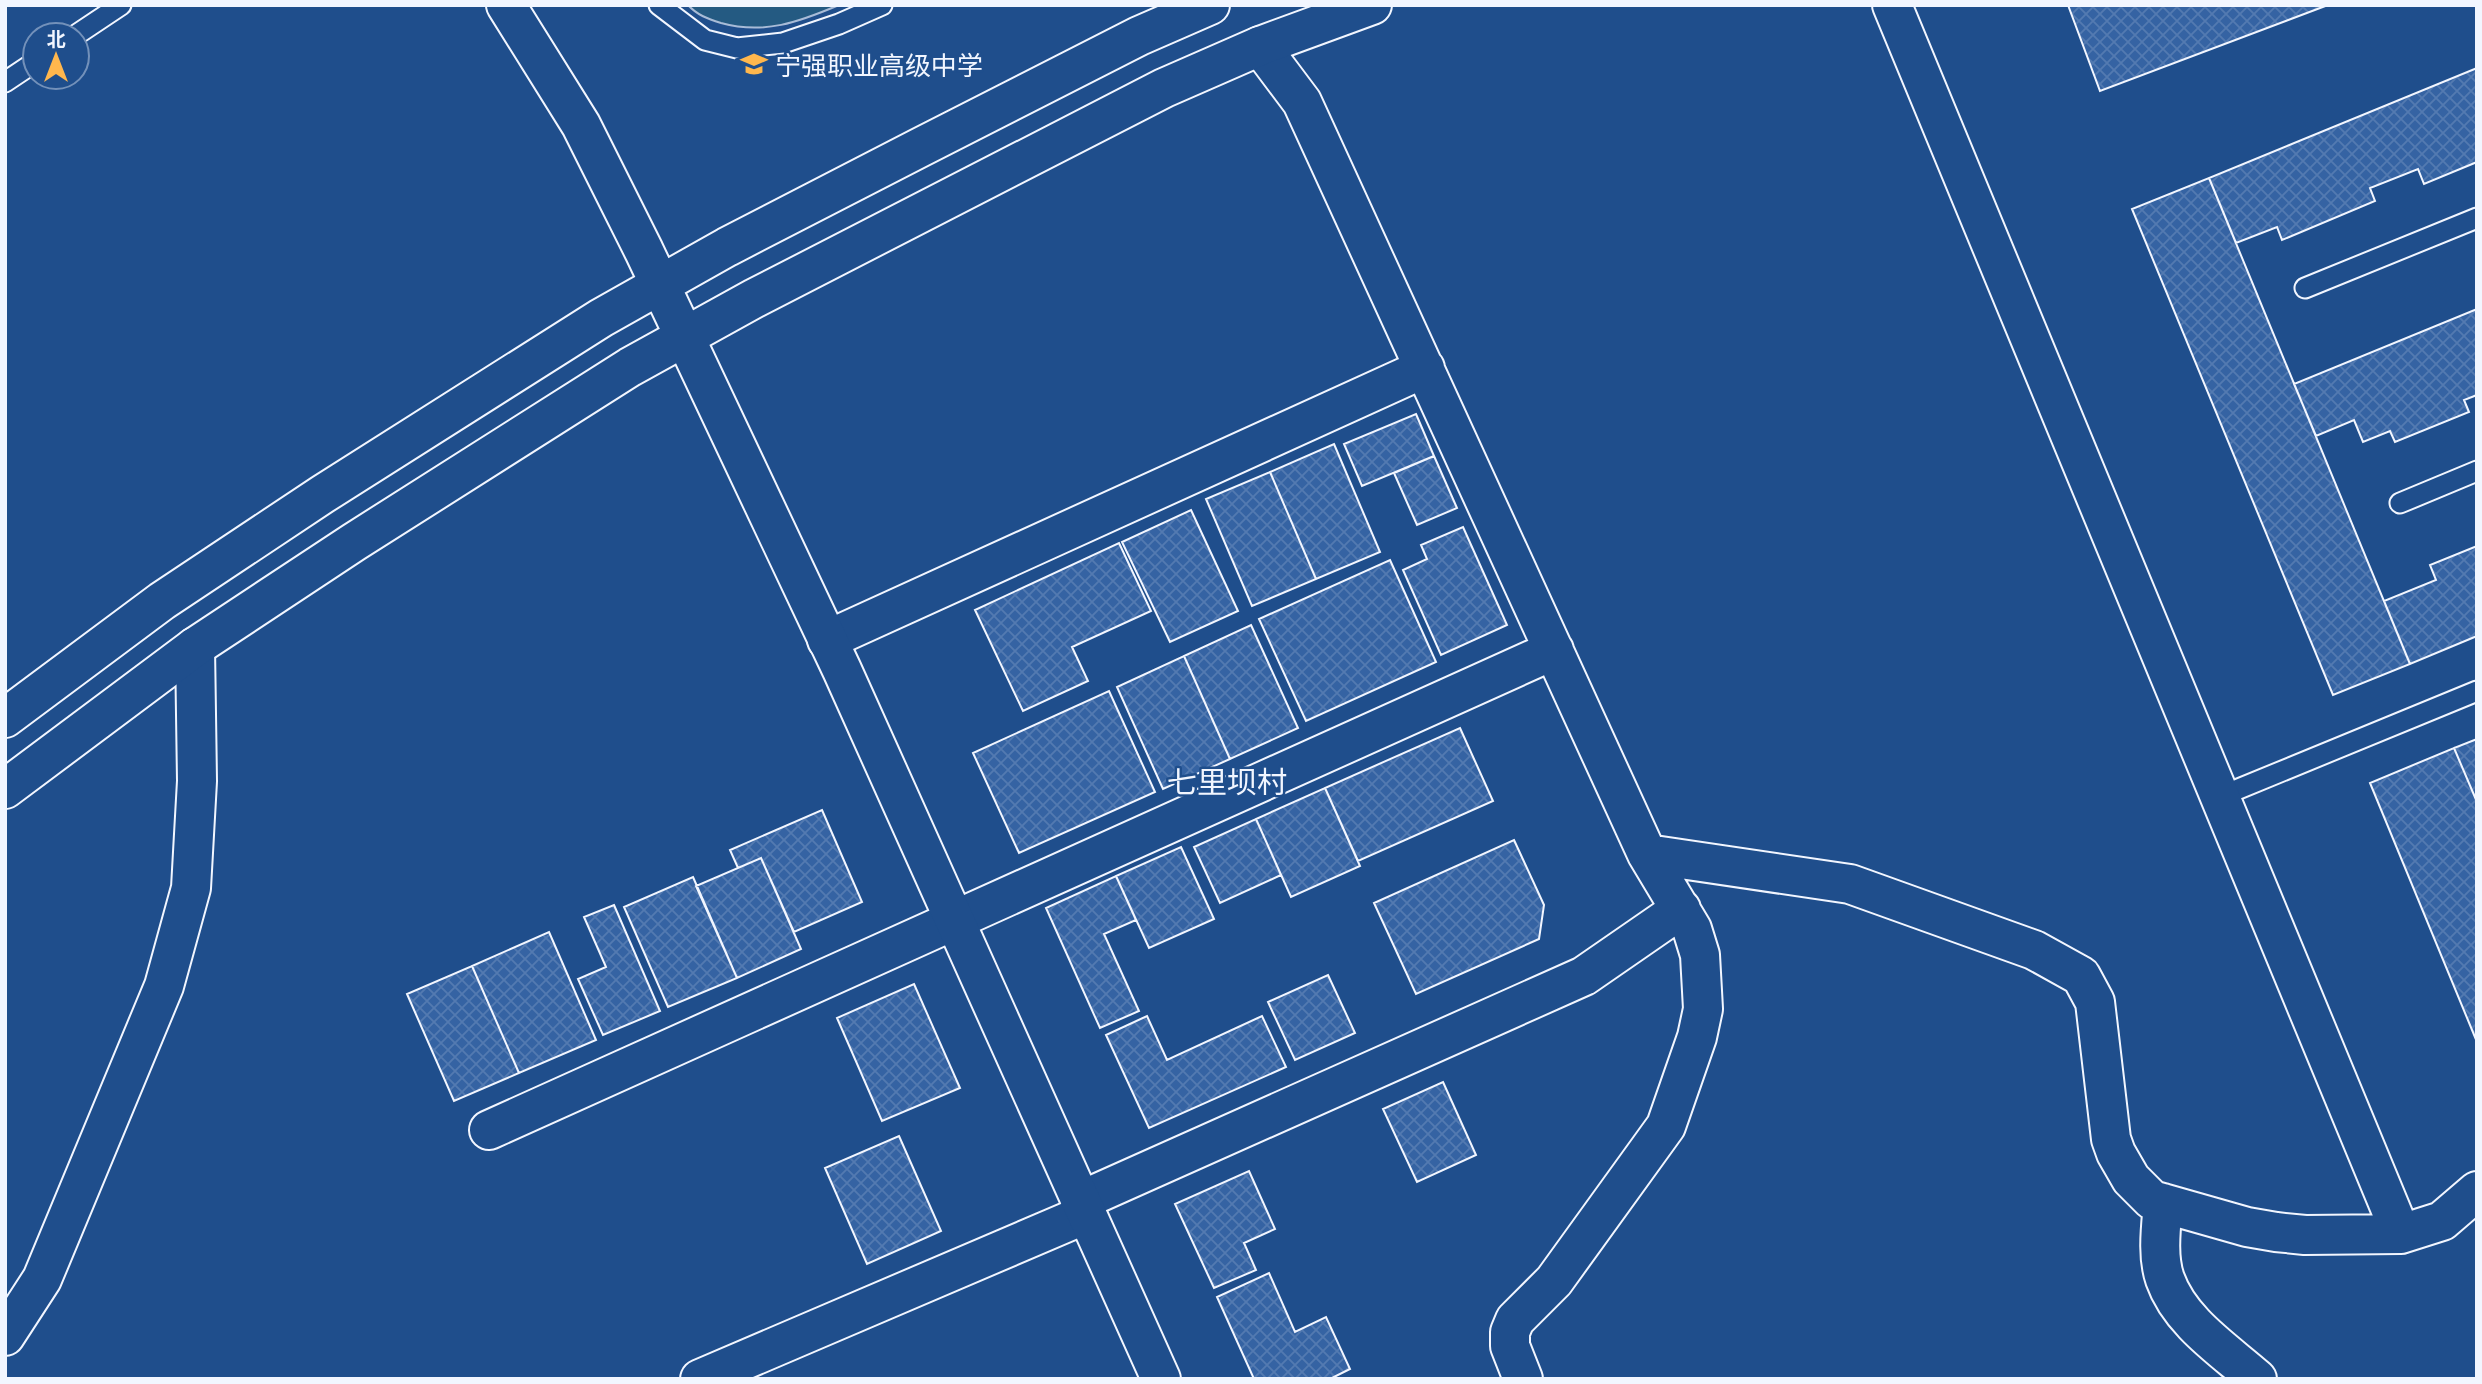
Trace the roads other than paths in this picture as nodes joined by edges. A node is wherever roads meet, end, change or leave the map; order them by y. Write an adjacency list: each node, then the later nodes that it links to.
1 (121, 5): 8 (lane)
2 (506, 5): 13 (street)
3 (659, 5): 4 (lane)
4 (882, 5)
5 (1210, 5): 13 (street)
6 (1372, 5): 9 (street)
7 (1892, 5): 25 (street)
8 (91, 25)
9 (1260, 46): 15 (street); 16 (street)
10 (21, 71): 11 (lane)
11 (5, 82)
12 (2477, 218): 14 (lane)
13 (659, 285): 15 (street); 23 (street)
14 (2305, 288)
15 (684, 337): 19 (street); 20 (street)
16 (1425, 368): 19 (street); 21 (street)
17 (2477, 471): 18 (lane)
18 (2400, 503)
19 (827, 640): 28 (street)
20 (195, 648): 24 (street); 34 (street)
21 (1554, 650): 26 (street); 28 (street)
22 (2477, 691): 25 (lane)
23 (5, 718)
24 (5, 789)
25 (2219, 797): 33 (street)
26 (1647, 853): 27 (street); 31 (street)
27 (1681, 909): 32 (street); 37 (street)
28 (954, 920): 29 (street); 32 (street)
29 (489, 1130)
30 (2477, 1191): 33 (street)
31 (2164, 1203): 33 (street); 38 (street)
32 (1083, 1207): 35 (street); 36 (street)
33 (2401, 1234)
34 (5, 1336)
35 (700, 1379)
36 (1161, 1379)
37 (1523, 1379)
38 (2257, 1379)

